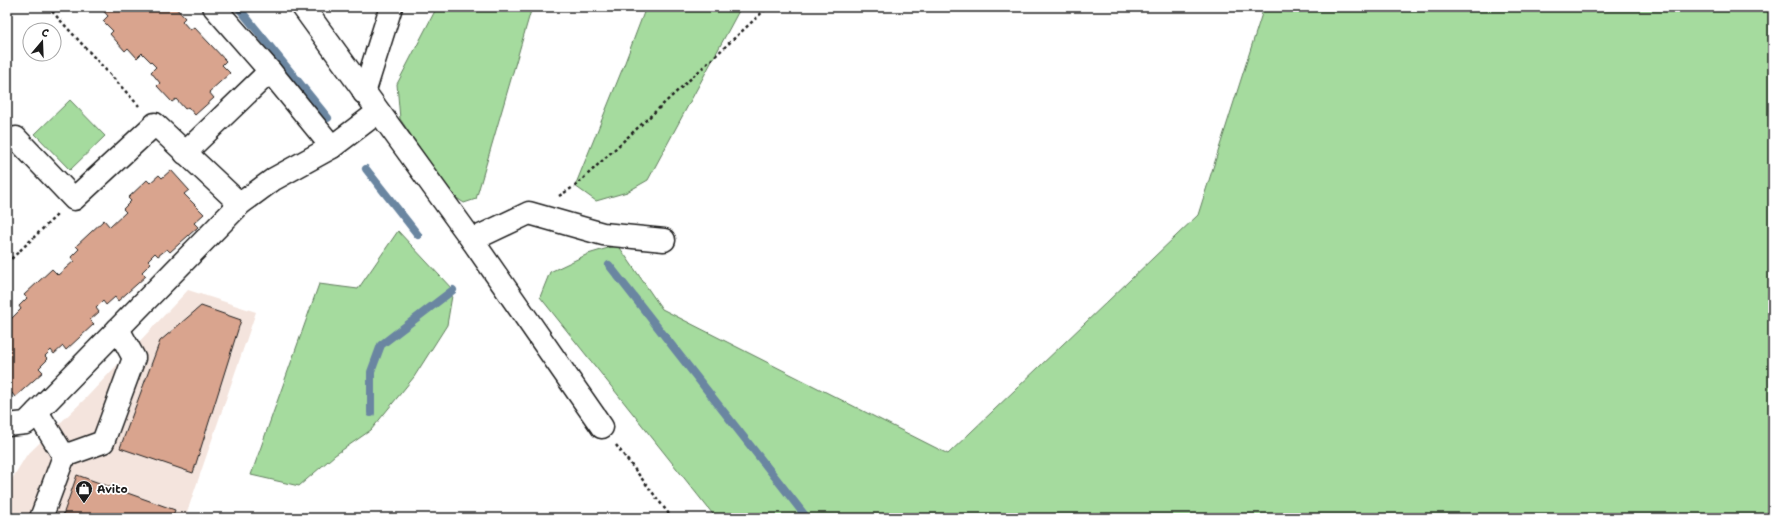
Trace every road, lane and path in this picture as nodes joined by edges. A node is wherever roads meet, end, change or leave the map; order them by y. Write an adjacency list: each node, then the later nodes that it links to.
1 (48, 7): 9 (path)
2 (214, 7): 6 (street)
3 (303, 7): 7 (street)
4 (391, 7): 7 (street)
5 (768, 7): 15 (path)
6 (270, 71): 11 (street); 12 (street)
7 (364, 93): 8 (street)
8 (378, 112): 11 (street); 16 (street)
9 (155, 124): 12 (street); 13 (street)
10 (10, 137): 13 (street)
11 (332, 147): 14 (street)
12 (185, 154): 14 (street)
13 (74, 200): 18 (path)
14 (240, 204): 19 (street)
15 (529, 213): 16 (street); 17 (street)
16 (472, 240): 22 (street)
17 (664, 240)
18 (7, 263)
19 (118, 329): 20 (street); 23 (street)
20 (37, 412): 21 (street); 23 (street)
21 (7, 425)
22 (602, 427): 25 (path)
23 (64, 456): 24 (street)
24 (41, 518)
25 (672, 518)

